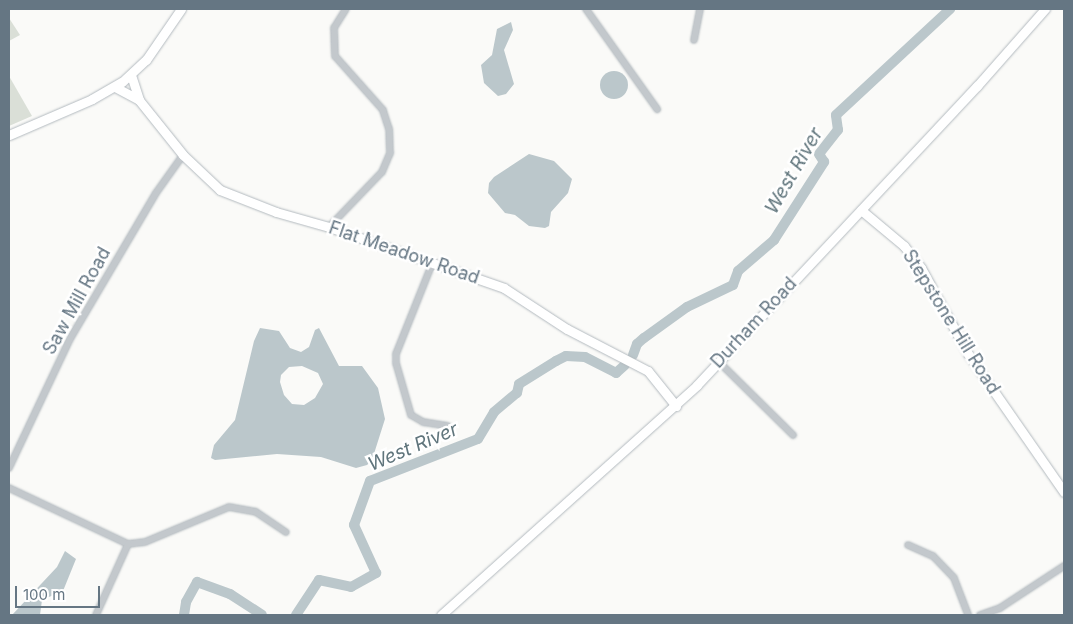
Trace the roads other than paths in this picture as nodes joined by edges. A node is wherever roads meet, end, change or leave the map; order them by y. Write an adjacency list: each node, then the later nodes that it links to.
1 (181, 9): 7 (street)
2 (346, 9): 14 (street)
3 (586, 9): 10 (street)
4 (700, 9): 6 (street)
5 (1045, 9): 13 (street, Durham Road)
6 (694, 40)
7 (131, 75): 8 (street); 9 (street, Flat Meadow Road)
8 (115, 87): 9 (street, Flat Meadow Road); 11 (street)
9 (139, 100): 12 (street, Flat Meadow Road)
10 (657, 109)
11 (9, 136)
12 (183, 155): 14 (street, Flat Meadow Road); 20 (street, Saw Mill Road)
13 (861, 210): 16 (street, Durham Road); 22 (street, Stepstone Hill Road)
14 (329, 227): 15 (street, Flat Meadow Road)
15 (432, 264): 17 (street, Flat Meadow Road); 18 (street)
16 (719, 362): 17 (street, Durham Road); 19 (street)
17 (676, 406): 28 (street, Durham Road)
18 (448, 426)
19 (793, 435)
20 (9, 468)
21 (9, 488): 24 (street)
22 (1064, 492)
23 (286, 532): 24 (street)
24 (128, 544): 27 (street)
25 (908, 545): 29 (street)
26 (1064, 566): 30 (street)
27 (96, 615)
28 (441, 615)
29 (968, 615)
30 (980, 615)

